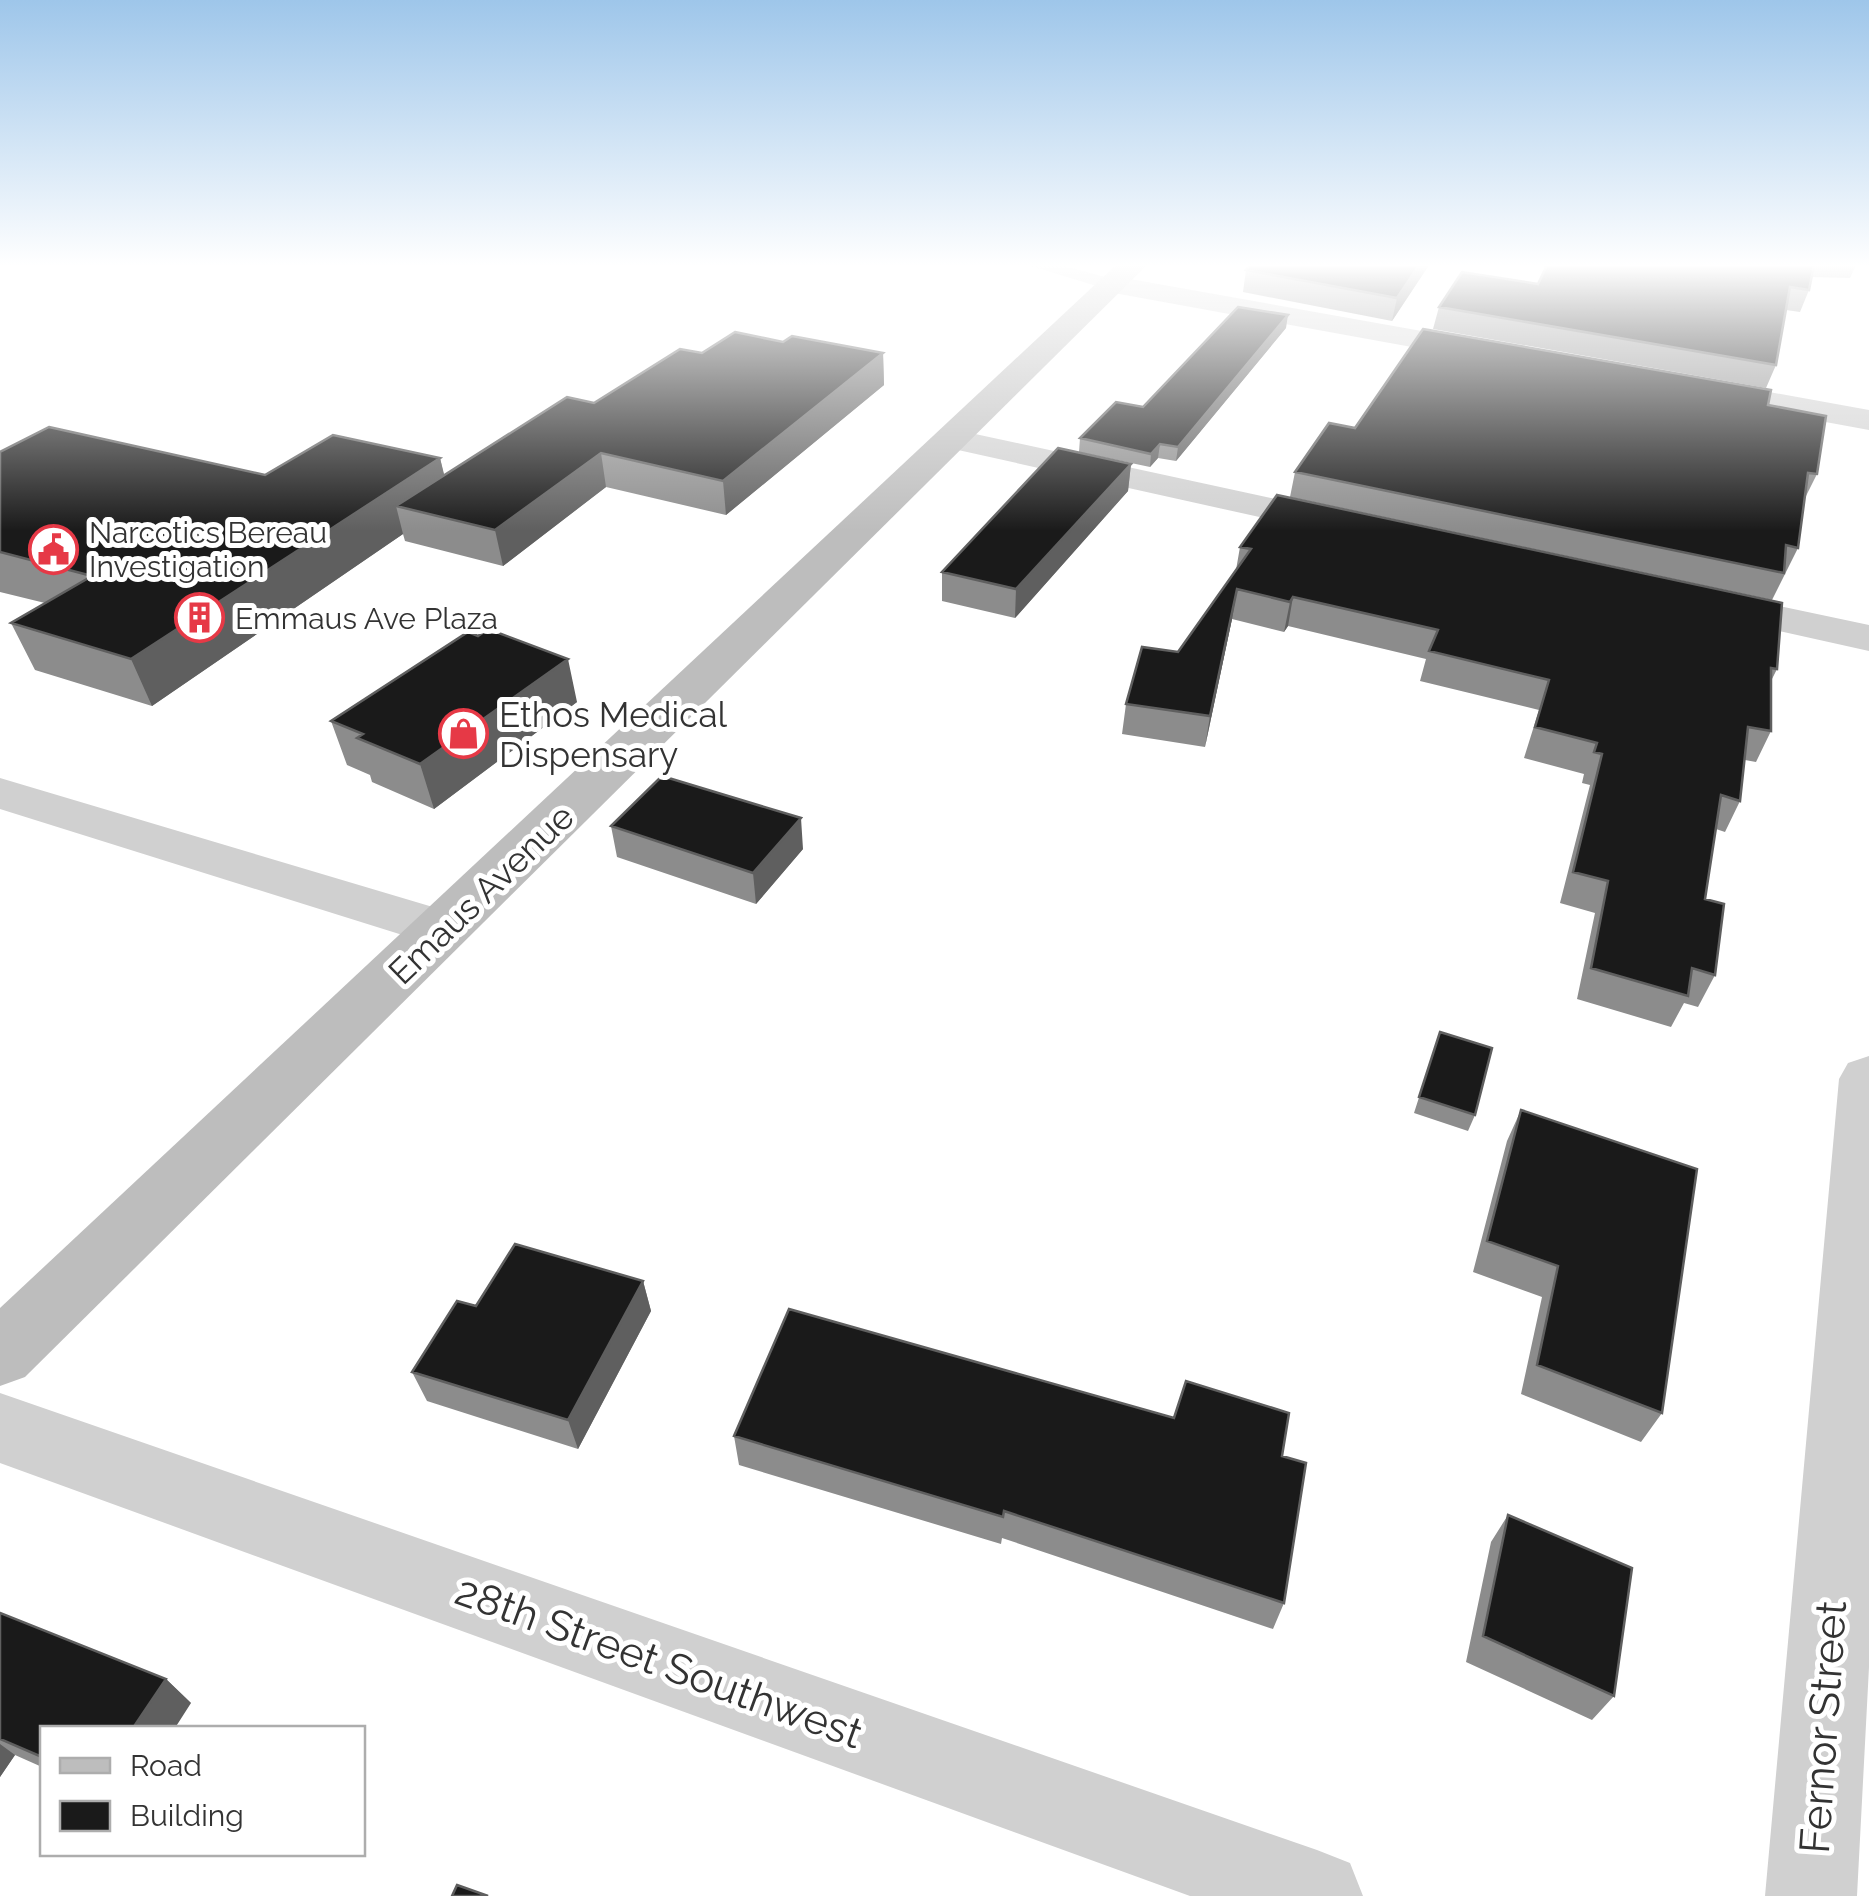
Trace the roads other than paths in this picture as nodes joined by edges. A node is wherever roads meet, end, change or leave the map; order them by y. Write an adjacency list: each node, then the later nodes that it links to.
1 (1042, 353): 6 (main road, Emaus Avenue)
2 (1503, 353): 3 (street)
3 (1520, 357)
4 (1675, 385): 5 (street)
5 (1869, 420)
6 (952, 440): 7 (street); 11 (main road, Emaus Avenue)
7 (1382, 532)
8 (1674, 596): 9 (street)
9 (1869, 638)
10 (0, 793): 11 (street)
11 (444, 930): 13 (main road, Emaus Avenue)
12 (1869, 1078): 16 (street, Fernor Street)
13 (0, 1354)
14 (0, 1428): 15 (street, 28th Street Southwest)
15 (1318, 1896)
16 (1811, 1896)

